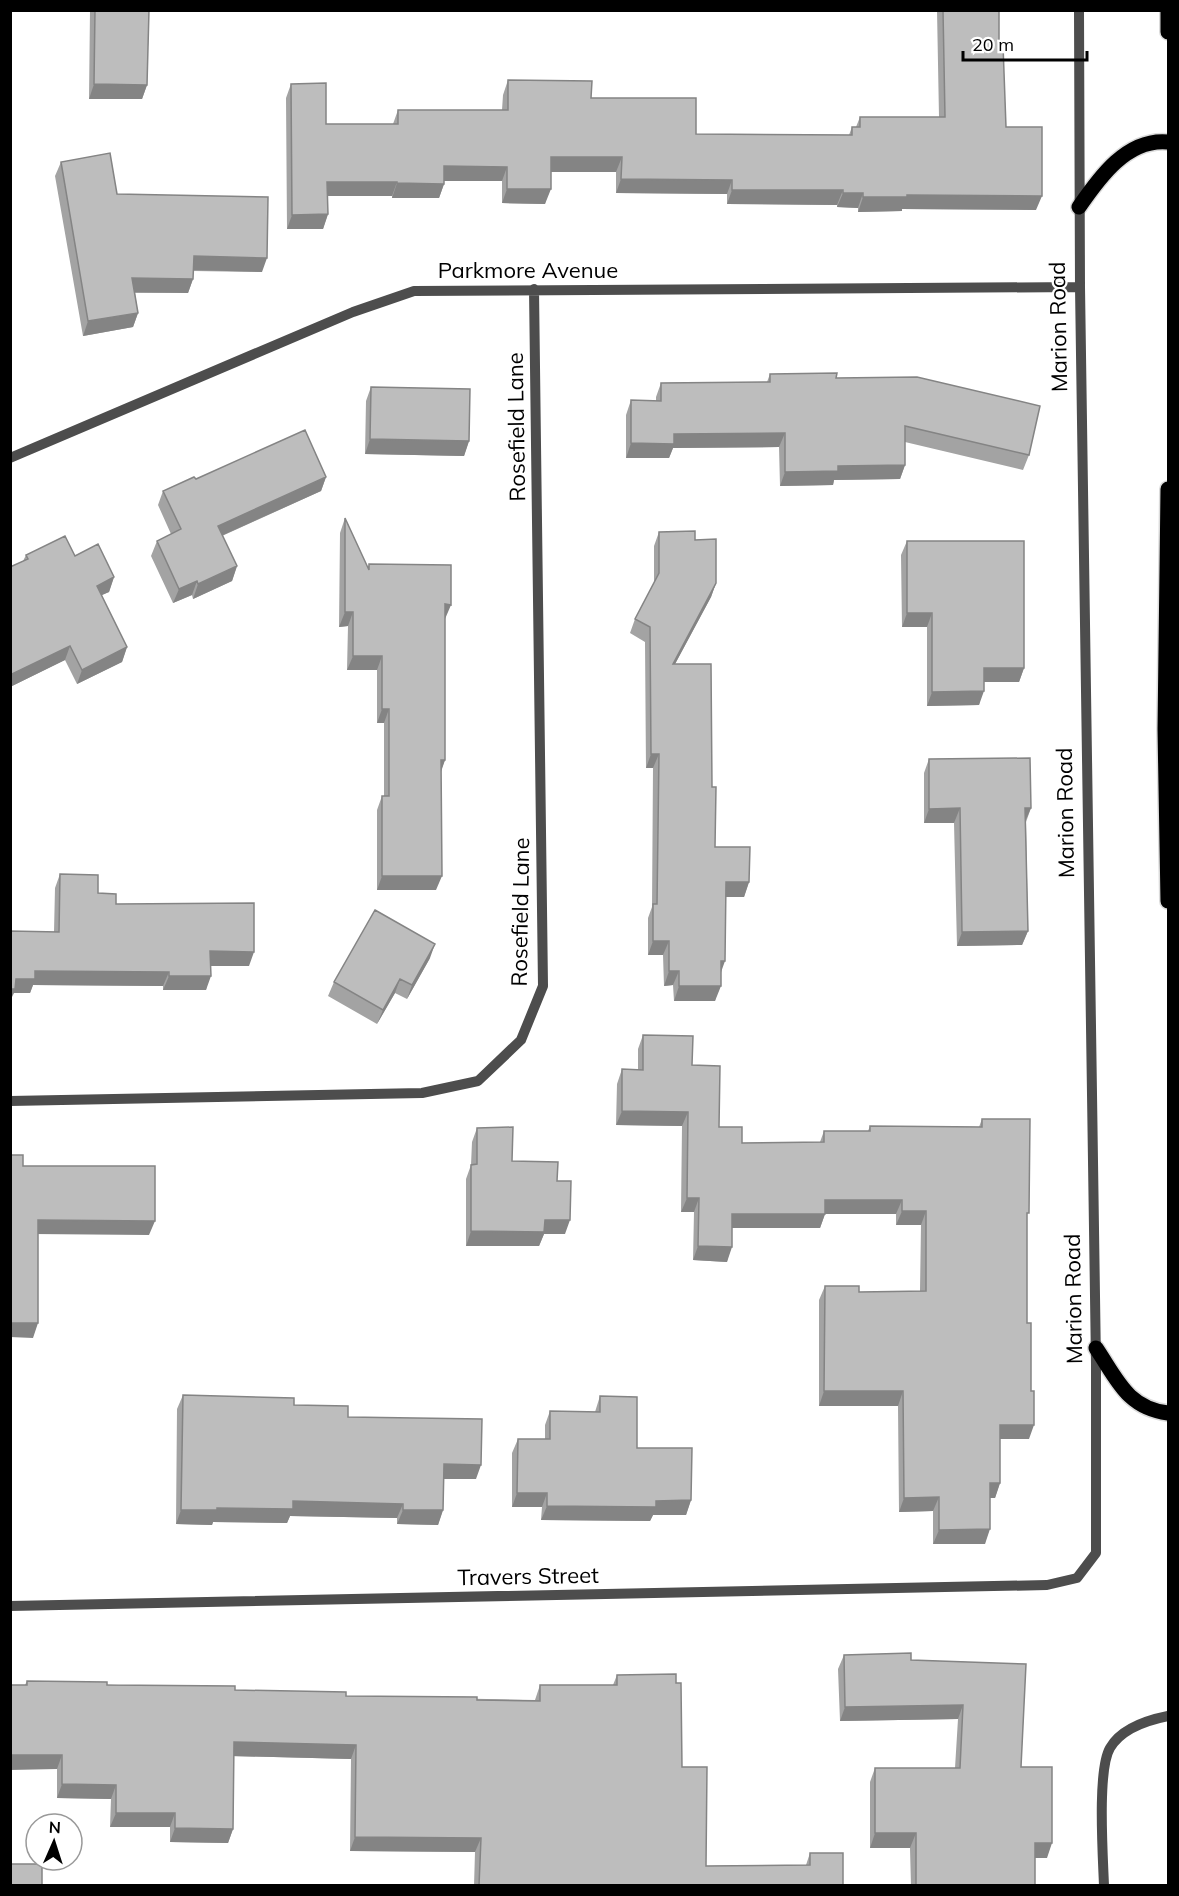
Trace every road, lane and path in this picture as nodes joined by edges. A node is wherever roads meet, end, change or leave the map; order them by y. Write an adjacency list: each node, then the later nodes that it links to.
1 (1079, 10): 5 (street, Marion Road)
2 (1167, 10): 3 (main road)
3 (1168, 32)
4 (1168, 142): 5 (main road)
5 (1079, 207): 6 (street, Marion Road)
6 (1080, 286): 7 (street, Parkmore Avenue); 13 (street, Marion Road)
7 (534, 289): 8 (street, Parkmore Avenue); 12 (street, Rosefield Lane)
8 (10, 459)
9 (1168, 489): 10 (main road)
10 (1167, 725): 11 (main road)
11 (1168, 901)
12 (10, 1101)
13 (1096, 1348): 14 (main road); 15 (street, Marion Road)
14 (1168, 1413)
15 (1047, 1585): 16 (street, Travers Street)
16 (10, 1606)
17 (1168, 1716): 18 (street)
18 (1104, 1886)

